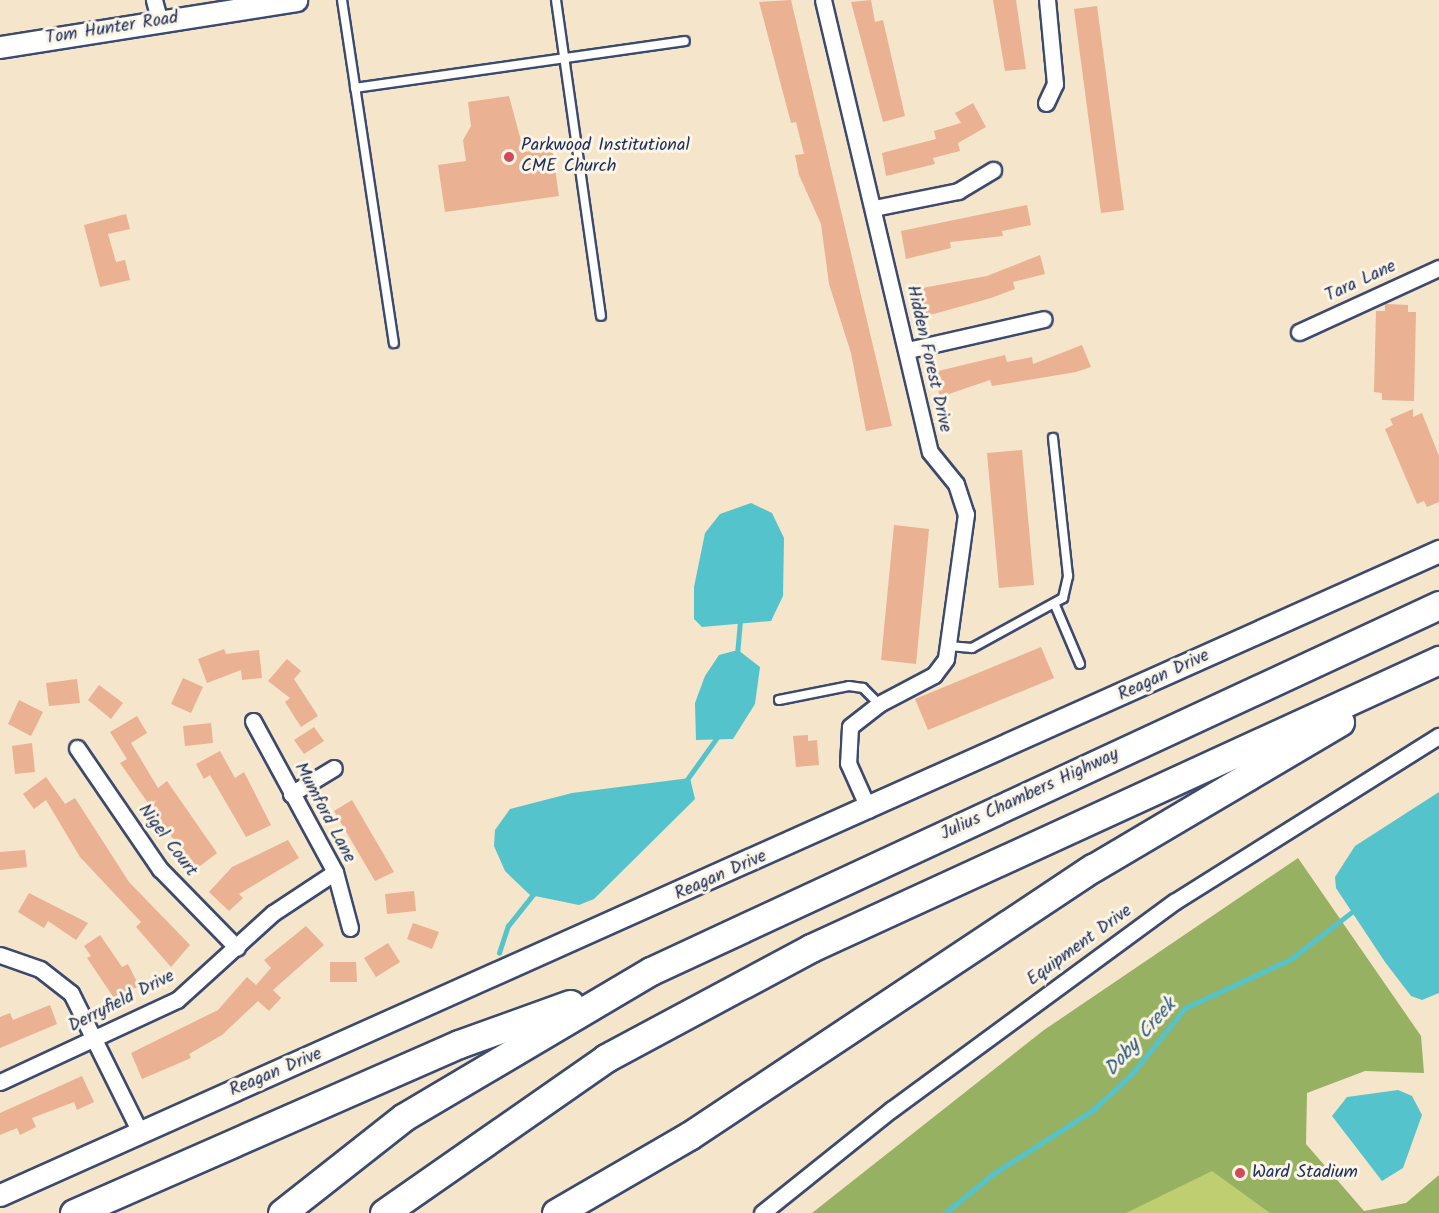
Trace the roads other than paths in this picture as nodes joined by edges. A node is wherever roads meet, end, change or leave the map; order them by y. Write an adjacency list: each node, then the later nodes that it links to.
1 (154, 0): 7 (street)
2 (296, 0): 7 (street, Tom Hunter Road)
3 (342, 0): 11 (lane)
4 (556, 0): 10 (lane)
5 (823, 0): 14 (street, Hidden Forest Drive)
6 (1047, 0): 12 (street)
7 (160, 22): 9 (street, Tom Hunter Road)
8 (685, 41): 10 (lane)
9 (0, 47)
10 (565, 58): 11 (lane); 16 (lane)
11 (355, 88): 19 (lane)
12 (1046, 103)
13 (993, 170): 14 (street)
14 (873, 208): 20 (street, Hidden Forest Drive)
15 (1439, 268): 18 (street, Tara Lane)
16 (601, 316)
17 (1044, 319): 20 (street)
18 (1299, 333)
19 (394, 343)
20 (908, 350): 25 (street, Hidden Forest Drive)
21 (1053, 438): 23 (lane)
22 (1439, 551): 36 (street, Reagan Drive)
23 (1055, 605): 25 (lane); 27 (lane)
24 (1439, 605): 41 (highway, Julius Chambers Highway)
25 (949, 646): 30 (street, Hidden Forest Drive)
26 (1439, 660): 48 (highway)
27 (1080, 664)
28 (1439, 667): 49 (highway)
29 (779, 700): 30 (lane)
30 (879, 704): 36 (street, Hidden Forest Drive)
31 (253, 721): 35 (street, Mumford Lane)
32 (1439, 736): 50 (street, Equipment Drive)
33 (77, 748): 39 (street, Nigel Court)
34 (334, 768): 35 (street)
35 (291, 794): 37 (street, Mumford Lane)
36 (869, 810): 44 (street, Reagan Drive)
37 (335, 873): 38 (street, Mumford Lane); 39 (street, Derryfield Drive)
38 (350, 928)
39 (237, 948): 42 (street, Derryfield Drive)
40 (0, 955): 42 (street)
41 (622, 987): 46 (highway); 47 (highway)
42 (96, 1037): 43 (street, Derryfield Drive); 44 (street)
43 (0, 1082)
44 (140, 1132): 45 (street, Reagan Drive)
45 (0, 1195)
46 (74, 1213)
47 (282, 1213)
48 (384, 1213)
49 (556, 1213)
50 (762, 1213)

